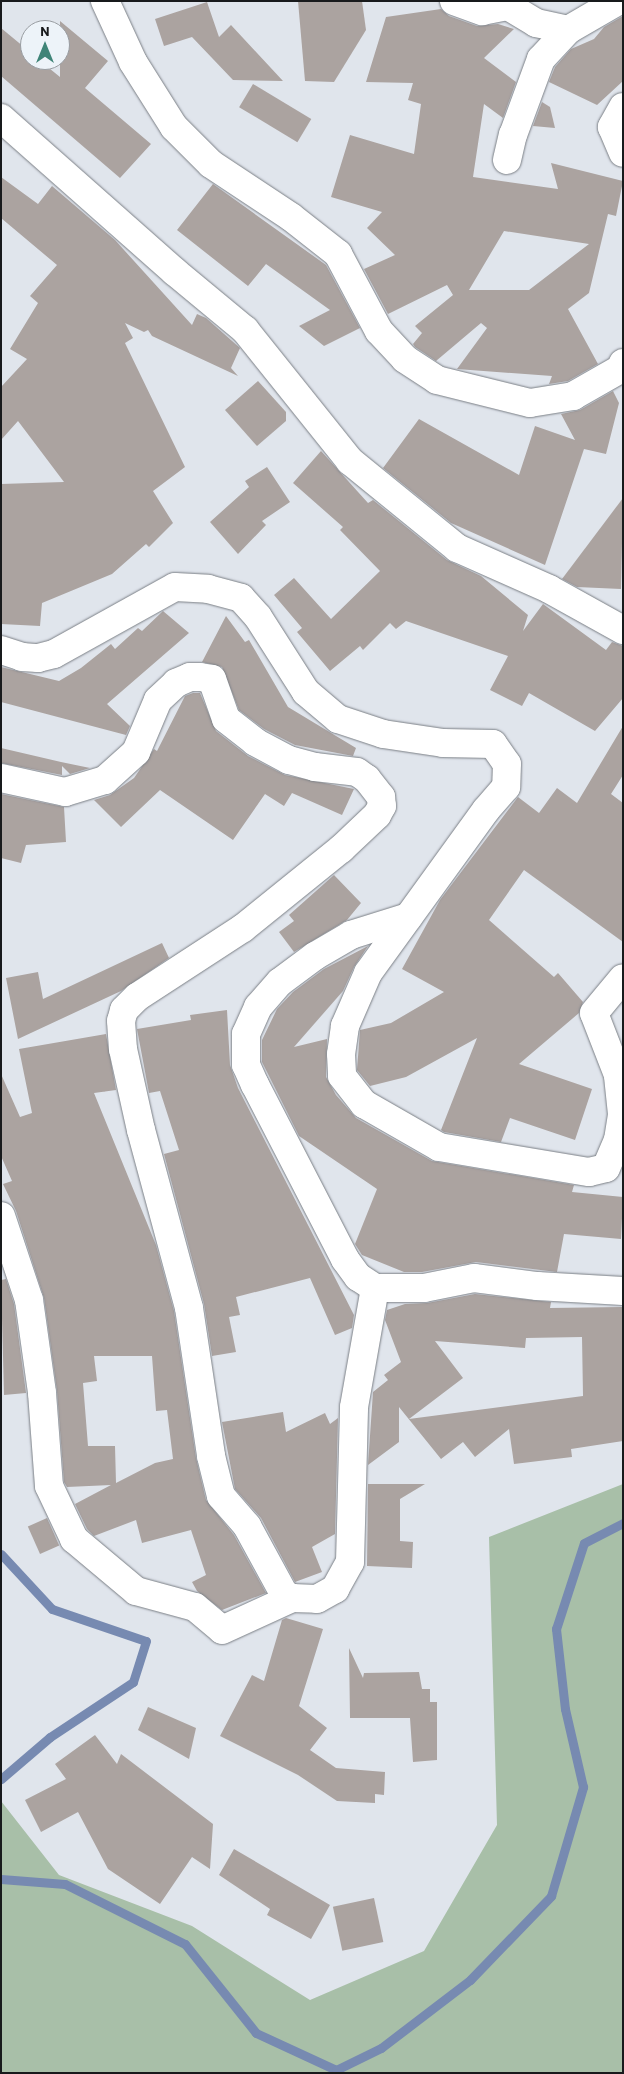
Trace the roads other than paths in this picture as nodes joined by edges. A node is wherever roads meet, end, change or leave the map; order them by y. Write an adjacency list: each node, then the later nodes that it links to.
1 (105, 1): 10 (street)
2 (454, 1): 4 (street)
3 (618, 1): 5 (street)
4 (509, 4): 5 (street)
5 (568, 30): 9 (street)
6 (623, 107): 8 (street)
7 (1, 118): 11 (street)
8 (623, 153)
9 (507, 160)
10 (623, 363)
11 (623, 630)
12 (1, 650): 14 (street)
13 (1, 778): 19 (street)
14 (408, 917): 15 (street); 17 (street)
15 (623, 978)
16 (1, 1216): 19 (street)
17 (375, 1288): 18 (street); 19 (street)
18 (623, 1291)
19 (292, 1598)

